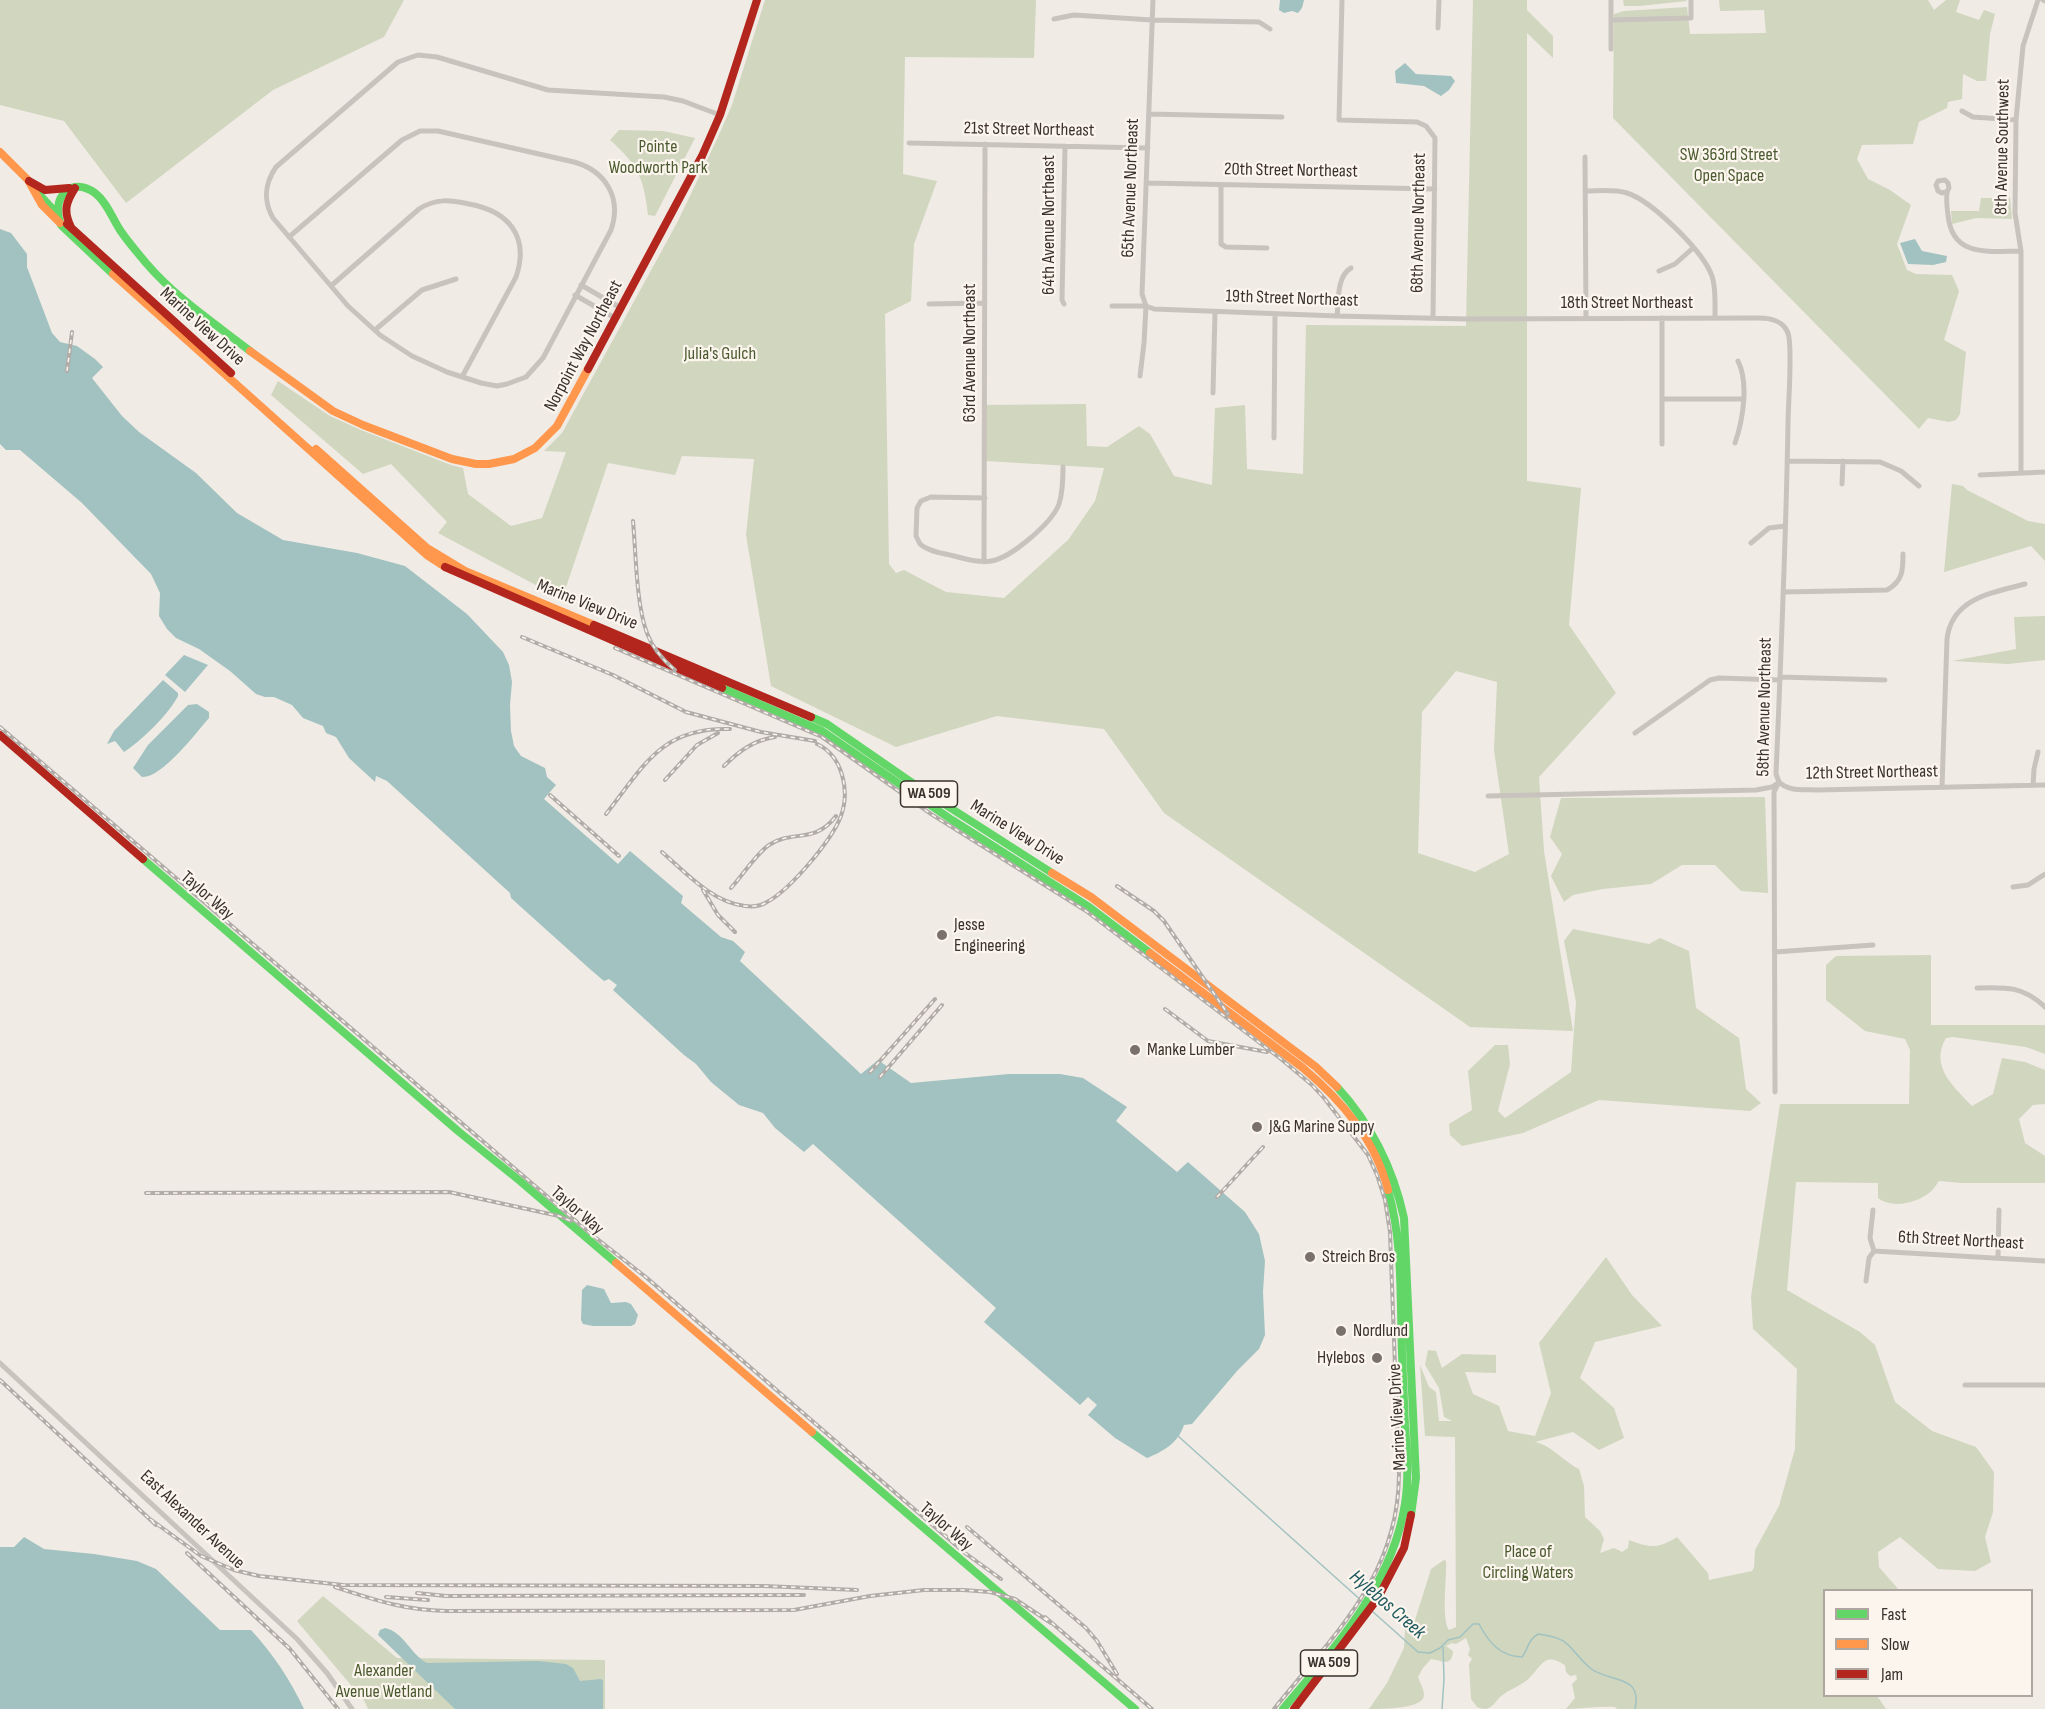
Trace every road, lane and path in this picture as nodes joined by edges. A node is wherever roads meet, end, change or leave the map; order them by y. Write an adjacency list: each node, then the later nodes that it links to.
1 (757, 0): 18 (main road, Norpoint Way Northeast)
2 (1153, 0): 9 (street, 65th Avenue Northeast)
3 (1342, 0): 14 (street)
4 (1439, 0): 11 (street)
5 (1611, 0): 10 (street)
6 (1691, 0): 10 (street)
7 (2038, 0): 20 (street, 8th Avenue Southwest)
8 (1054, 19): 9 (street)
9 (1152, 20): 12 (street); 17 (street, 65th Avenue Northeast)
10 (1611, 20): 13 (street)
11 (1438, 28)
12 (1270, 29)
13 (1611, 49)
14 (1341, 55): 15 (street); 30 (street, 68th Avenue Northeast)
15 (1350, 55)
16 (1962, 111): 20 (street)
17 (1149, 114): 19 (street); 24 (street, 65th Avenue Northeast)
18 (720, 115): 39 (street); 54 (main road, Norpoint Way Northeast)
19 (1282, 117)
20 (2016, 120): 42 (street, 8th Avenue Southwest)
21 (909, 143): 22 (street, 21st Street Northeast)
22 (985, 144): 23 (street, 21st Street Northeast); 49 (street, 63rd Avenue Northeast)
23 (1065, 146): 24 (street, 21st Street Northeast); 51 (street, 64th Avenue Northeast)
24 (1148, 148): 27 (street, 65th Avenue Northeast)
25 (0, 152): 28 (main road, Marine View Drive / WA 509)
26 (1585, 157): 32 (street)
27 (1147, 183): 29 (street, 20th Street Northeast); 53 (street, 65th Avenue Northeast)
28 (30, 184): 31 (main road); 35 (main road, Marine View Drive / WA 509); 37 (main road, Marine View Drive / WA 509)
29 (1221, 185): 30 (street, 20th Street Northeast); 40 (street)
30 (1435, 189): 60 (street, 68th Avenue Northeast)
31 (72, 190): 34 (main road); 38 (main road); 59 (main road, Norpoint Way Northeast)
32 (1585, 190): 41 (street); 61 (street)
33 (1946, 192): 42 (street)
34 (59, 199): 35 (main road); 36 (main road)
35 (46, 200): 36 (main road, Marine View Drive / WA 509)
36 (58, 215): 37 (main road); 38 (main road, Marine View Drive / WA 509)
37 (61, 224): 116 (main road, Marine View Drive / WA 509)
38 (71, 227): 116 (main road, Marine View Drive / WA 509)
39 (290, 237): 46 (street); 47 (street)
40 (1267, 248)
41 (1693, 248): 44 (street); 58 (street)
42 (2021, 251): 79 (street, 8th Avenue Southwest)
43 (1351, 268): 57 (street)
44 (1659, 271)
45 (456, 279): 65 (street)
46 (332, 285): 65 (street); 68 (street)
47 (581, 285): 48 (street); 54 (street)
48 (576, 295): 59 (street); 68 (street)
49 (985, 303): 50 (street); 83 (street, 63rd Avenue Northeast)
50 (929, 304)
51 (1064, 304)
52 (1112, 306): 53 (street, 19th Street Northeast)
53 (1146, 306): 55 (street, 19th Street Northeast); 67 (street, 65th Avenue Northeast)
54 (621, 308): 59 (main road, Norpoint Way Northeast)
55 (1215, 312): 56 (street, 19th Street Northeast); 69 (street)
56 (1275, 314): 57 (street, 19th Street Northeast); 72 (street)
57 (1337, 316): 60 (street, 19th Street Northeast)
58 (1715, 317): 62 (street, 18th Street Northeast); 64 (street, 18th Street Northeast)
59 (615, 318)
60 (1433, 318): 63 (street, 19th Street Northeast)
61 (1586, 318): 62 (street, 18th Street Northeast); 63 (street, 18th Street Northeast)
62 (1662, 318): 70 (street)
63 (1472, 319)
64 (1782, 324): 75 (street, 58th Avenue Northeast)
65 (375, 330): 68 (street)
66 (1738, 362): 71 (street)
67 (1140, 376)
68 (462, 377)
69 (1213, 393)
70 (1662, 399): 71 (street); 74 (street)
71 (1743, 399): 73 (street)
72 (1274, 438)
73 (1735, 443)
74 (1662, 444)
75 (1787, 461): 76 (street); 84 (street, 58th Avenue Northeast)
76 (1843, 461): 81 (street); 82 (street)
77 (1064, 467): 87 (street)
78 (2045, 472): 79 (street)
79 (2021, 473): 80 (street)
80 (1980, 475)
81 (1842, 484)
82 (1919, 486)
83 (985, 498): 87 (street, 63rd Avenue Northeast); 87 (street)
84 (1785, 526): 85 (street); 89 (street, 58th Avenue Northeast)
85 (1751, 543)
86 (1903, 554): 89 (street)
87 (984, 562)
88 (2025, 584): 98 (street)
89 (1783, 592): 90 (street, 58th Avenue Northeast)
90 (1780, 679): 91 (street); 92 (street); 95 (street, 58th Avenue Northeast)
91 (1885, 680)
92 (1635, 733)
93 (0, 735): 119 (main road, Taylor Way)
94 (2038, 752): 96 (street)
95 (1779, 782): 98 (street, 12th Street Northeast); 99 (street, 12th Street Northeast); 103 (street, 58th Avenue Northeast)
96 (2033, 785): 97 (street, 12th Street Northeast); 98 (street, 12th Street Northeast)
97 (2045, 785)
98 (1942, 787)
99 (1488, 796)
100 (2045, 874): 101 (street)
101 (2013, 887)
102 (1873, 945): 103 (street)
103 (1775, 952): 106 (street, 58th Avenue Northeast)
104 (1977, 988): 105 (street)
105 (2045, 1007)
106 (1775, 1092)
107 (1873, 1210): 109 (street)
108 (1999, 1210): 110 (street)
109 (1874, 1251): 110 (street, 6th Street Northeast); 112 (street)
110 (1998, 1257): 111 (street, 6th Street Northeast)
111 (2045, 1261)
112 (1866, 1281)
113 (0, 1363): 118 (street, East Alexander Avenue)
114 (1965, 1385): 115 (street)
115 (2045, 1385)
116 (1376, 1597): 117 (main road, Marine View Drive / WA 509)
117 (1362, 1616): 120 (main road, Marine View Drive / WA 509); 121 (main road, Marine View Drive / WA 509)
118 (352, 1709)
119 (1135, 1709)
120 (1283, 1709)
121 (1294, 1709)

